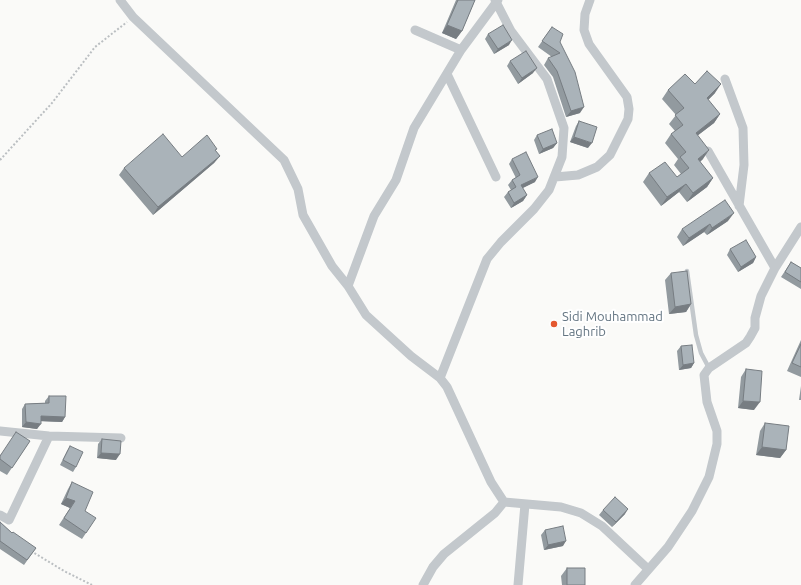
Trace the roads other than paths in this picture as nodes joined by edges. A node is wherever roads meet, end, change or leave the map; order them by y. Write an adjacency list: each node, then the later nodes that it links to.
1 (120, 0): 15 (street)
2 (590, 0): 10 (street)
3 (497, 1): 5 (street); 10 (street)
4 (415, 30): 5 (street)
5 (461, 50): 6 (street)
6 (447, 74): 9 (street); 15 (street)
7 (725, 79): 11 (street)
8 (708, 151): 11 (street)
9 (496, 177)
10 (555, 177): 17 (street)
11 (739, 206): 13 (street)
12 (801, 227): 13 (street)
13 (775, 268): 16 (street)
14 (687, 271): 16 (lane)
15 (348, 286): 17 (street)
16 (709, 368): 24 (street)
17 (440, 378): 21 (street)
18 (0, 430): 19 (street)
19 (49, 436): 20 (street); 23 (street)
20 (121, 438)
21 (504, 502): 22 (street); 25 (street)
22 (524, 504): 24 (street); 26 (street)
23 (0, 515)
24 (648, 569): 27 (street)
25 (423, 585)
26 (518, 585)
27 (635, 585)

